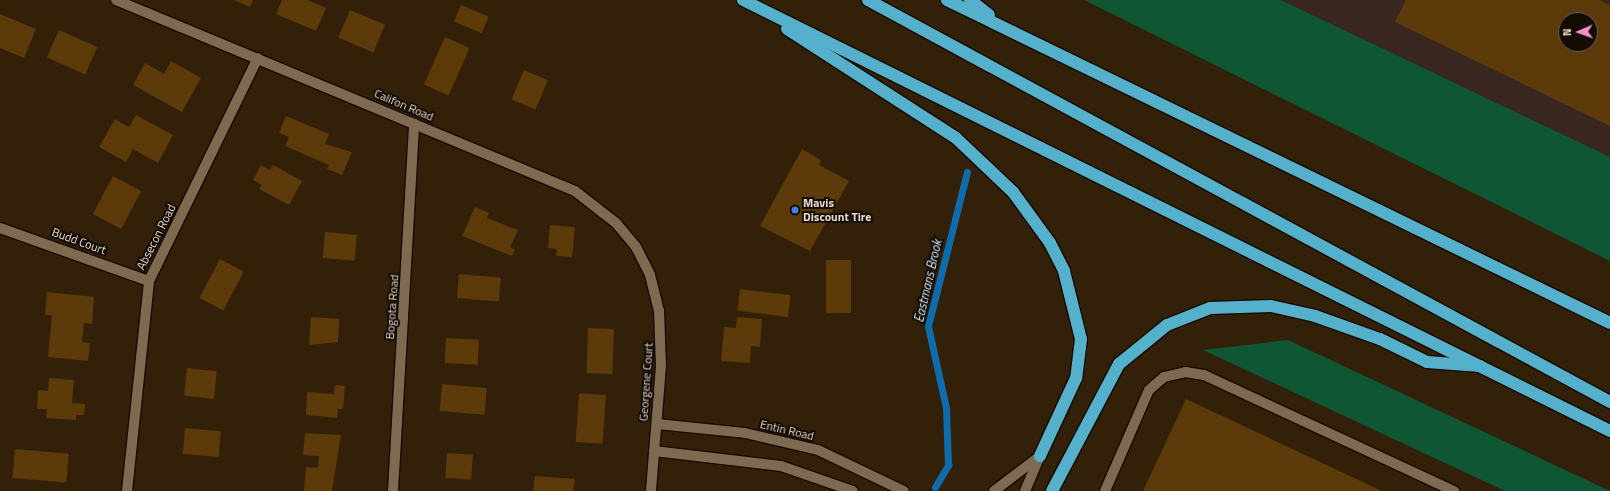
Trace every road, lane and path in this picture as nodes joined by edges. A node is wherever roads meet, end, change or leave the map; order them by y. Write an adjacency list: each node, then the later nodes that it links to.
1 (116, 0): 7 (street, Califon Road)
2 (743, 0): 13 (highway); 18 (highway)
3 (868, 0): 14 (highway)
4 (947, 0): 6 (highway)
5 (970, 0): 6 (highway)
6 (1008, 31): 12 (highway)
7 (258, 58): 8 (street, Califon Road); 11 (street, Absecon Road)
8 (414, 124): 10 (street, Califon Road); 20 (street, Bogota Road)
9 (0, 228): 11 (street, Budd Court)
10 (650, 275): 15 (street, Georgene Court)
11 (149, 281): 19 (street, Absecon Road)
12 (1610, 323)
13 (1487, 367): 16 (highway); 26 (highway)
14 (1610, 402)
15 (657, 424): 17 (street, Georgene Court); 23 (street, Entin Road)
16 (1610, 431)
17 (654, 451): 21 (street, Georgene Court); 22 (street)
18 (1040, 456): 24 (street); 25 (street)
19 (127, 491)
20 (393, 491)
21 (651, 491)
22 (853, 491)
23 (904, 491)
24 (994, 491)
25 (1025, 491)
26 (1052, 491)
27 (1105, 491): 28 (street)
28 (1454, 491)

